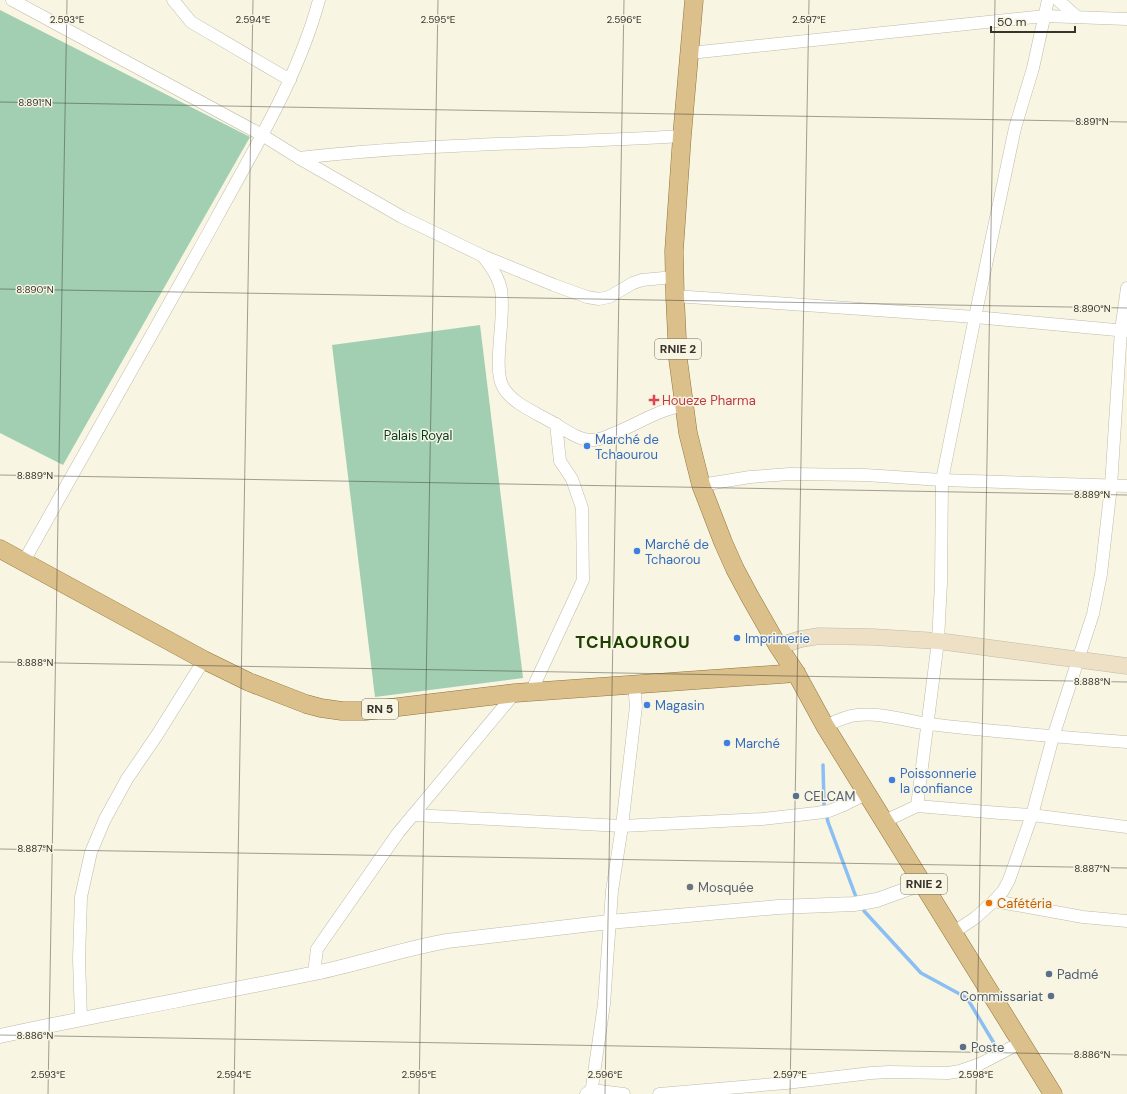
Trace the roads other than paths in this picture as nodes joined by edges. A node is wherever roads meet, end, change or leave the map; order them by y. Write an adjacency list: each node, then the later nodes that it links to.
1 (12, 0): 12 (street)
2 (173, 0): 11 (street)
3 (319, 0): 11 (street)
4 (694, 0): 10 (main road, RNIE 2)
5 (1048, 0): 7 (street)
6 (1058, 0): 8 (street)
7 (1045, 16): 8 (street); 10 (street); 19 (street)
8 (1077, 17): 9 (street)
9 (1127, 19)
10 (690, 53): 13 (main road, RNIE 2)
11 (290, 80): 12 (street)
12 (262, 135): 14 (street); 28 (street)
13 (682, 136): 14 (street); 16 (main road, RNIE 2)
14 (299, 158): 15 (street)
15 (483, 256): 16 (street); 22 (street)
16 (674, 277): 18 (main road, RNIE 2)
17 (1127, 288): 20 (street)
18 (675, 296): 19 (street); 21 (main road, RNIE 2)
19 (975, 317): 20 (street); 23 (street)
20 (1124, 330): 25 (street)
21 (684, 405): 22 (street); 24 (main road, RNIE 2)
22 (556, 424): 36 (street)
23 (942, 480): 24 (street); 25 (street); 29 (street)
24 (701, 485): 30 (main road, RNIE 2)
25 (1111, 486): 26 (street); 31 (street)
26 (1127, 486)
27 (2, 553): 28 (main road, RN 5)
28 (23, 563): 32 (main road, RN 5)
29 (938, 641): 30 (main road); 31 (main road); 37 (street)
30 (778, 646): 34 (main road, RNIE 2)
31 (1077, 659): 33 (main road); 39 (street)
32 (204, 660): 36 (main road, RN 5); 54 (street)
33 (1127, 666)
34 (796, 673): 35 (main road, RN 5); 38 (main road, RNIE 2)
35 (634, 685): 36 (main road, RN 5); 46 (street)
36 (523, 693): 44 (street)
37 (928, 724): 38 (street); 39 (street); 42 (street)
38 (826, 726): 41 (main road, RNIE 2)
39 (1053, 737): 40 (street); 43 (street)
40 (1127, 742)
41 (868, 793): 45 (main road, RNIE 2); 46 (street)
42 (917, 806): 43 (street); 45 (street)
43 (1032, 814): 47 (street); 49 (street)
44 (413, 816): 46 (street); 53 (street)
45 (885, 822): 48 (main road, RNIE 2)
46 (622, 826): 50 (street)
47 (1127, 827)
48 (924, 883): 50 (street); 52 (main road, RNIE 2)
49 (994, 901): 51 (street); 52 (street)
50 (609, 922): 53 (street); 57 (street)
51 (1127, 922)
52 (954, 932): 56 (main road, RNIE 2)
53 (316, 973): 54 (street)
54 (81, 1018): 55 (street)
55 (0, 1036)
56 (1020, 1043): 59 (street); 60 (main road, RNIE 2)
57 (589, 1093): 58 (street)
58 (624, 1094)
59 (659, 1094)
60 (1053, 1094)

